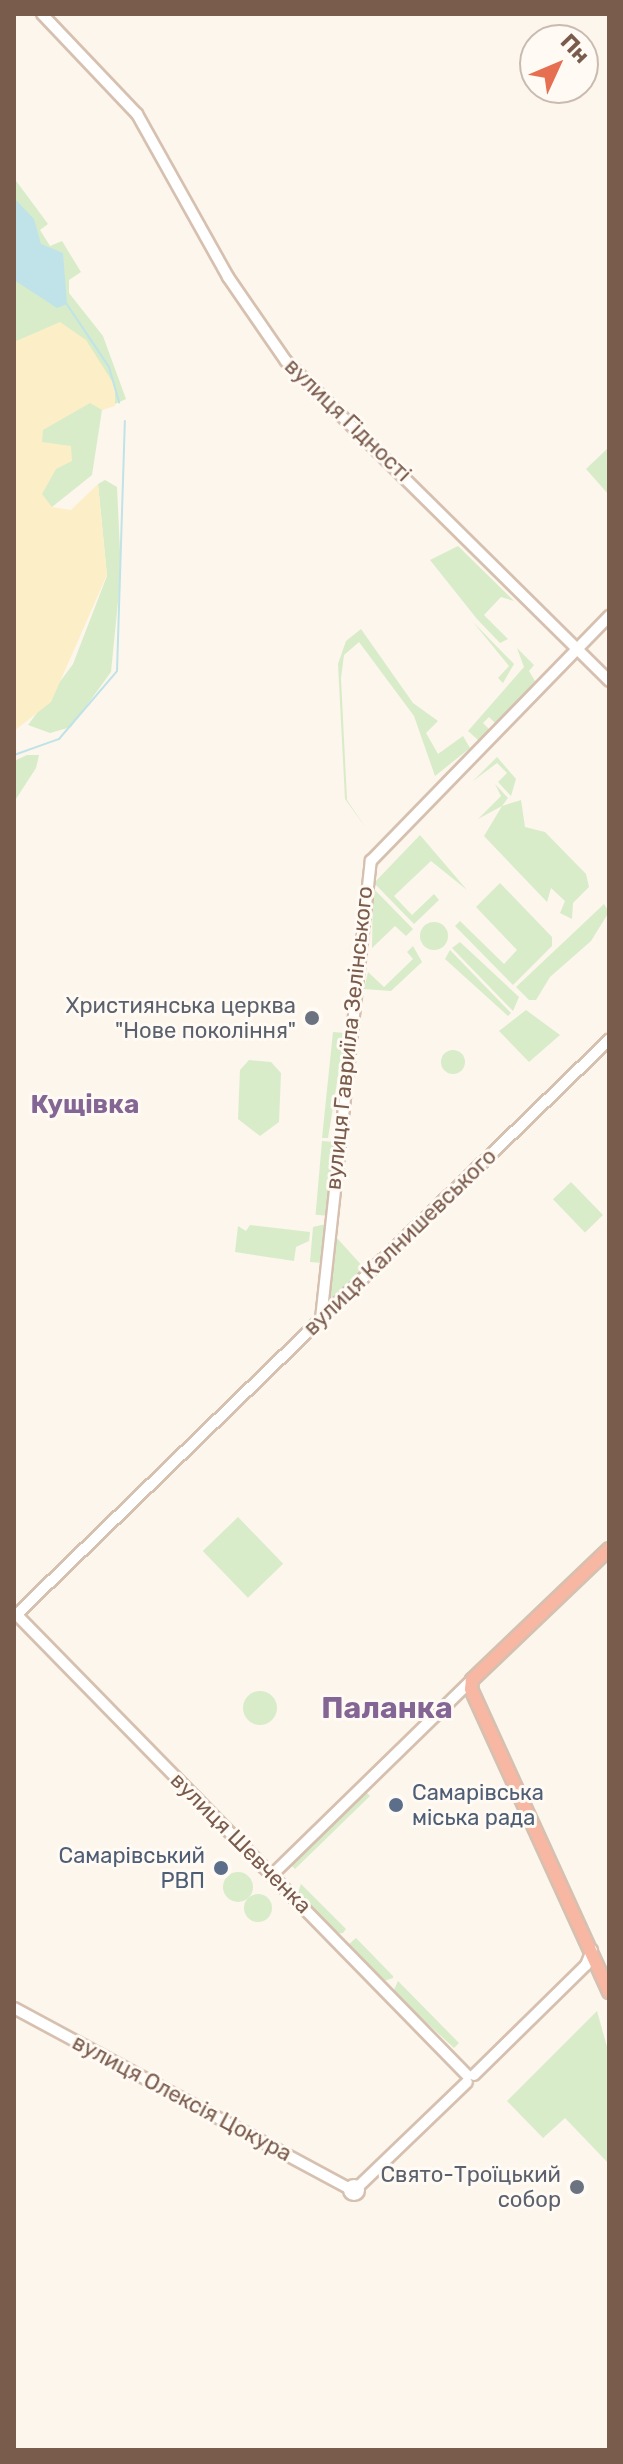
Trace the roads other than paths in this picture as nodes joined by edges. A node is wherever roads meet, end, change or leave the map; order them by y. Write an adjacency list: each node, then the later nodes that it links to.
1 (42, 14): 3 (street, вулиця Гідності)
2 (609, 616): 3 (street, вулиця Гавриїла Зелінського)
3 (577, 648): 4 (street, вулиця Гідності); 6 (street, вулиця Гавриїла Зелінського)
4 (609, 681)
5 (609, 1040): 6 (street, вулиця Калнишевського)
6 (321, 1319): 8 (street, вулиця Калнишевського)
7 (609, 1549): 9 (highway)
8 (15, 1613): 10 (street, вулиця Шевченка)
9 (472, 1680): 10 (street); 11 (highway)
10 (273, 1874): 14 (street, вулиця Шевченка)
11 (592, 1950): 12 (highway); 14 (street)
12 (609, 1992)
13 (14, 2008): 14 (street, вулиця Олексія Цокура)
14 (469, 2077)

